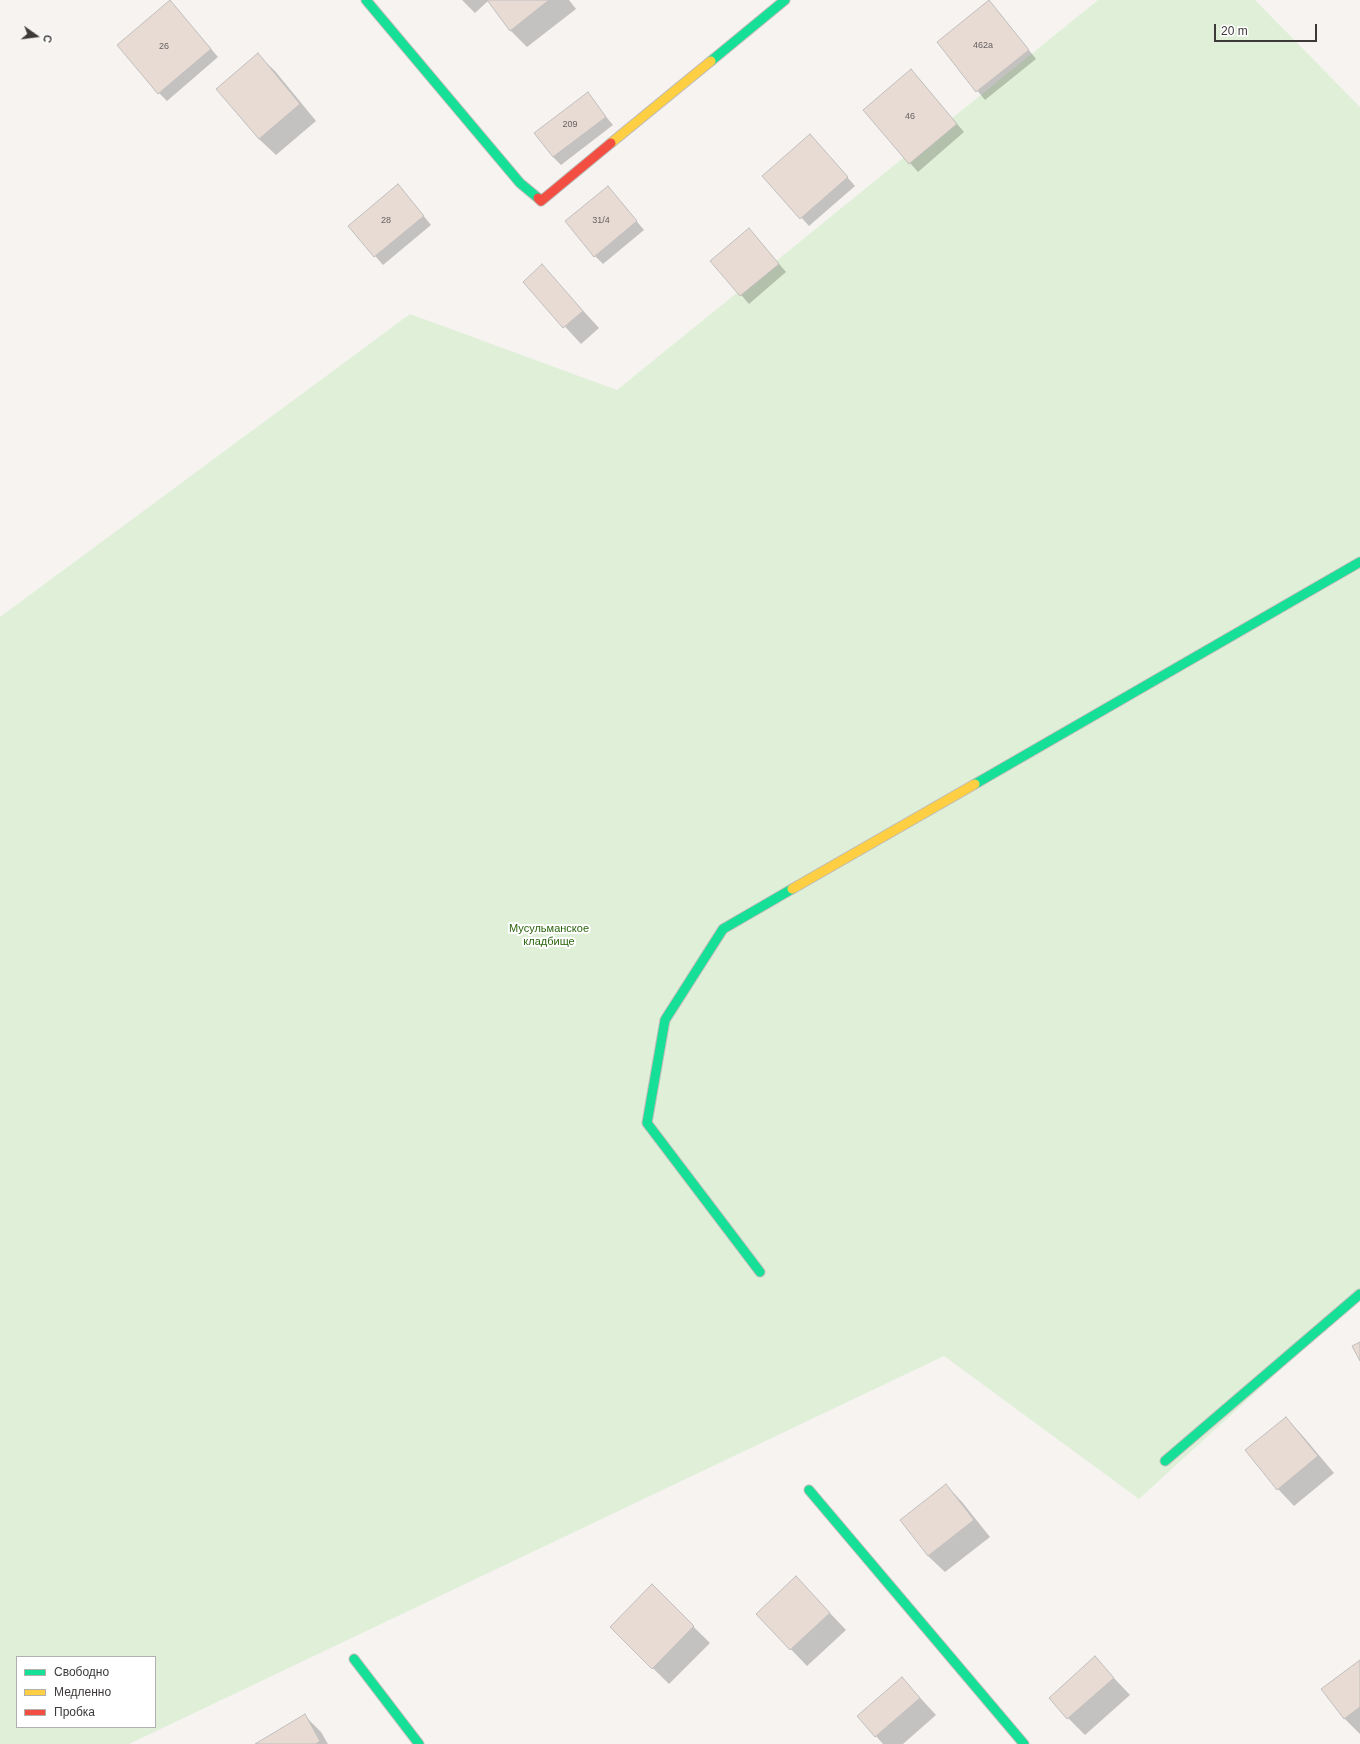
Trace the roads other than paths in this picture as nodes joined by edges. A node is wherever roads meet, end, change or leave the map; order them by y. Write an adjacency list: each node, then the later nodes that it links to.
1 (366, 0): 2 (street)
2 (785, 0)
3 (1360, 562): 4 (street)
4 (760, 1272)
5 (1360, 1294): 6 (street)
6 (1165, 1461)
7 (809, 1490): 10 (street)
8 (354, 1659): 9 (street)
9 (419, 1744)
10 (1024, 1744)

